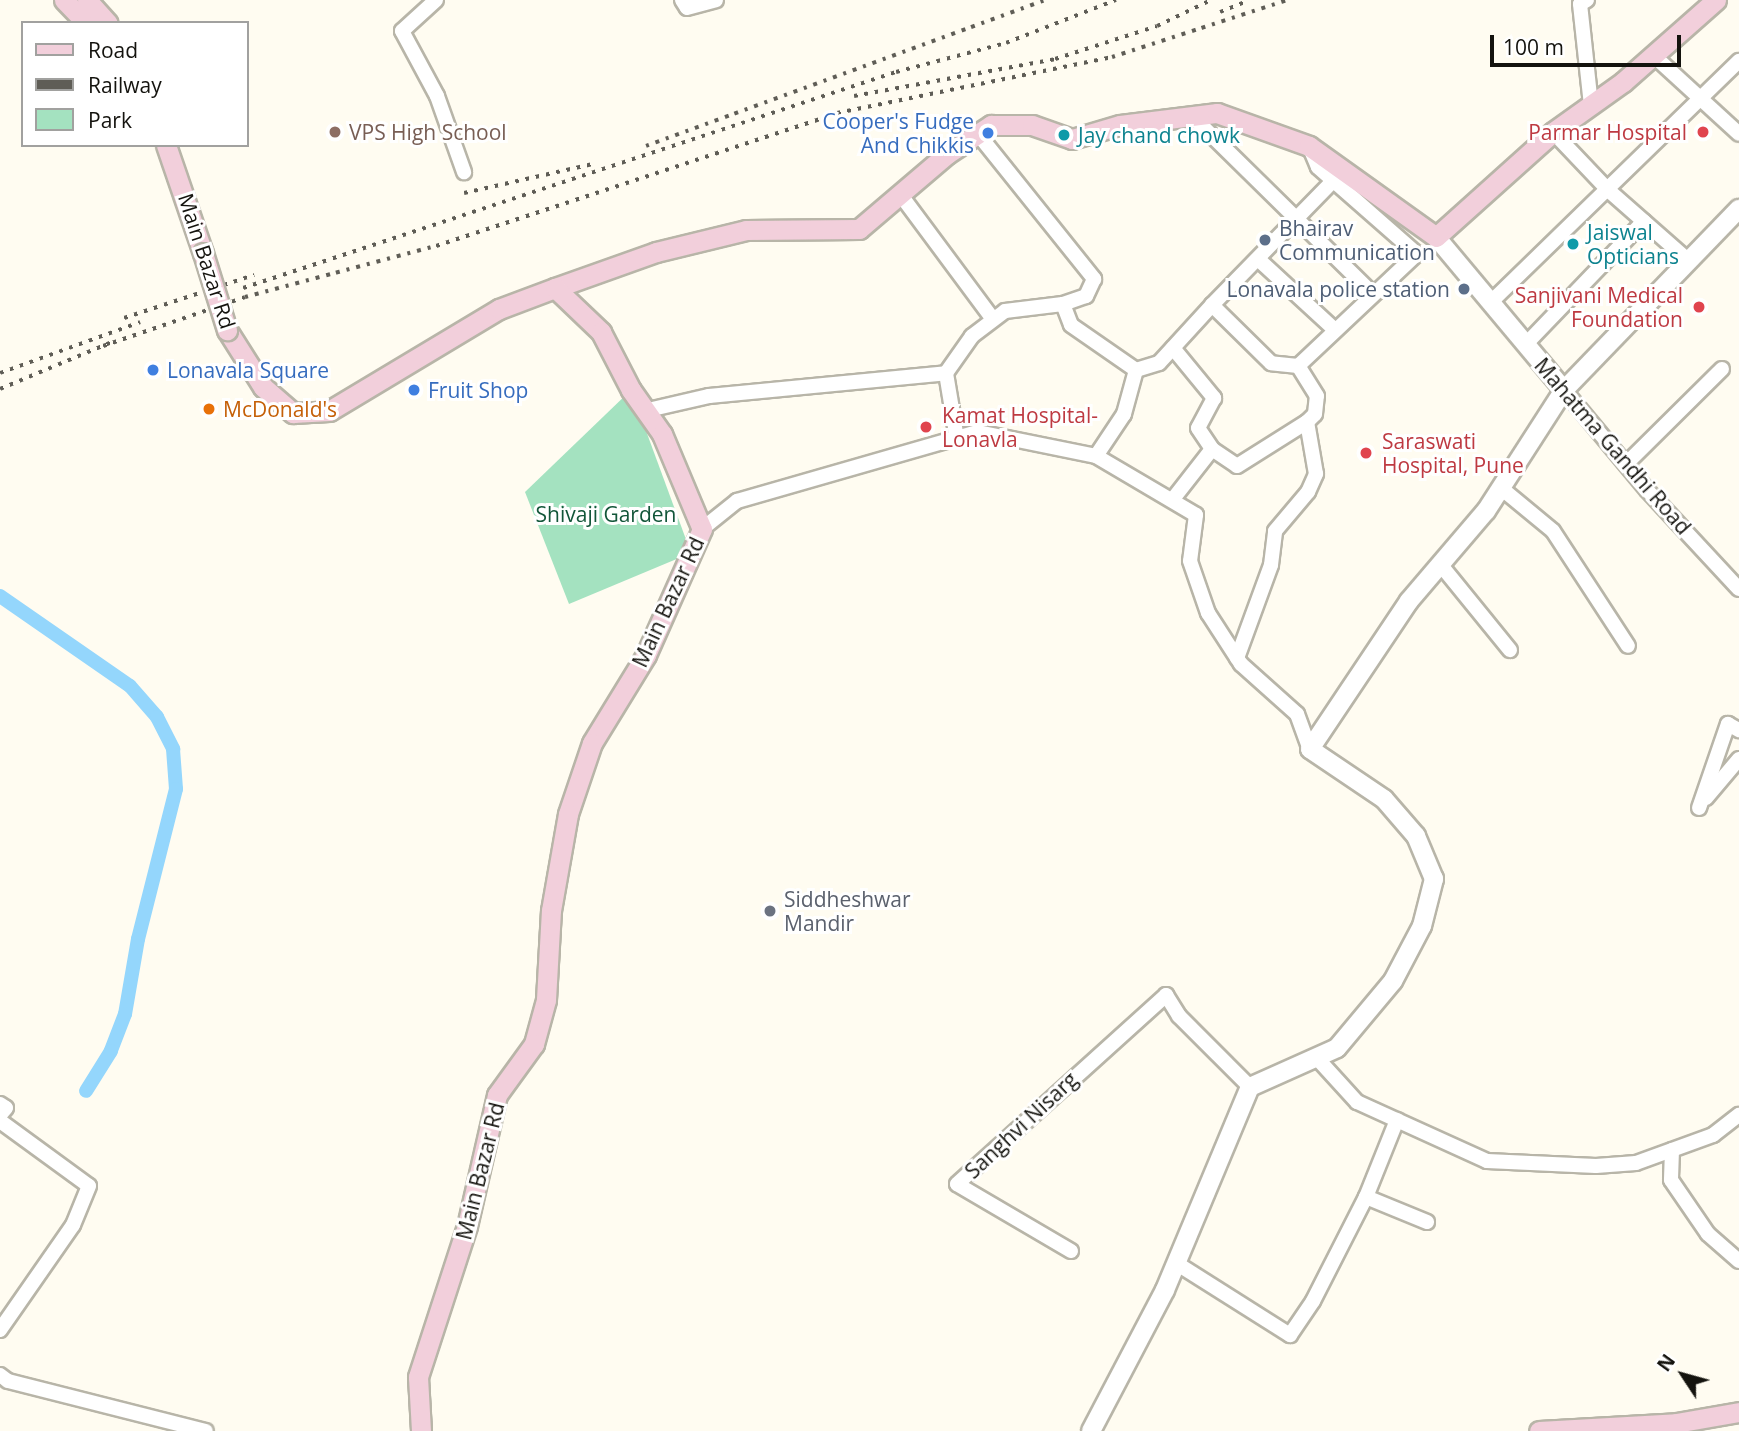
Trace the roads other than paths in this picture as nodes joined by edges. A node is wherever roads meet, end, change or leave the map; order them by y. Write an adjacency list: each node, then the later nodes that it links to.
1 (64, 0): 8 (main road)
2 (87, 0): 9 (main road)
3 (436, 0): 20 (street)
4 (682, 0): 5 (street)
5 (716, 0)
6 (1587, 0): 13 (street)
7 (1716, 0): 10 (main road)
8 (84, 21)
9 (106, 21)
10 (1654, 56): 12 (street); 13 (main road)
11 (1739, 61): 12 (street)
12 (1700, 98): 17 (street); 22 (street)
13 (1591, 105): 15 (main road)
14 (1194, 118): 16 (main road, Mahatma Gandhi Road); 18 (main road, Mahatma Gandhi Road); 25 (street)
15 (1553, 132): 22 (street); 27 (main road)
16 (978, 134): 23 (main road, Mahatma Gandhi Road); 34 (street)
17 (1739, 134)
18 (1309, 146): 21 (street); 27 (main road, Mahatma Gandhi Road)
19 (167, 147): 31 (main road, Main Bazar Rd, bridge)
20 (464, 172)
21 (1333, 181): 25 (street); 28 (street)
22 (1607, 189): 26 (street); 33 (street)
23 (900, 194): 31 (main road, Mahatma Gandhi Road); 36 (street)
24 (1739, 209): 30 (street)
25 (1296, 221): 29 (street); 32 (street)
26 (1644, 221): 30 (street); 38 (street)
27 (1437, 237): 28 (street); 33 (street, Mahatma Gandhi Road)
28 (1417, 254): 32 (street)
29 (1258, 259): 35 (street); 37 (street)
30 (1689, 261): 44 (street)
31 (555, 288): 45 (main road, Main Bazar Rd)
32 (1373, 294): 37 (street)
33 (1491, 302): 38 (street, Mahatma Gandhi Road)
34 (1063, 304): 36 (street); 42 (street)
35 (1212, 305): 39 (street); 40 (street)
36 (993, 319): 43 (street)
37 (1335, 330): 40 (street)
38 (1526, 344): 44 (street, Mahatma Gandhi Road)
39 (1173, 348): 42 (street); 48 (street)
40 (1298, 366): 46 (street)
41 (1722, 369): 50 (street)
42 (1136, 370): 49 (street)
43 (946, 373): 45 (street); 47 (street)
44 (1564, 390): 50 (street, Mahatma Gandhi Road); 51 (street)
45 (648, 410): 53 (main road, Main Bazar Rd)
46 (1307, 422): 48 (street); 58 (street)
47 (957, 439): 49 (street); 53 (street)
48 (1212, 449): 52 (street)
49 (1096, 456): 52 (street)
50 (1626, 464): 55 (street, Mahatma Gandhi Road)
51 (1500, 488): 54 (street); 56 (street)
52 (1173, 499): 58 (street)
53 (702, 529): 79 (main road, Main Bazar Rd)
54 (1440, 564): 57 (street); 60 (street)
55 (1739, 589)
56 (1628, 646)
57 (1510, 650)
58 (1237, 658): 60 (street)
59 (1739, 730): 61 (street)
60 (1310, 749): 62 (street)
61 (1739, 759)
62 (1316, 1057): 63 (street); 67 (street)
63 (1250, 1087): 72 (street, Sanghvi Nisarg); 74 (street)
64 (0, 1104): 65 (street)
65 (0, 1115)
66 (1739, 1115): 69 (street)
67 (1397, 1120): 69 (street); 70 (street)
68 (0, 1121): 75 (street)
69 (1672, 1150): 73 (street)
70 (1366, 1197): 71 (street); 74 (street)
71 (1427, 1222)
72 (1071, 1251)
73 (1739, 1261)
74 (1176, 1263): 80 (street)
75 (0, 1330)
76 (0, 1375): 78 (street)
77 (1739, 1412): 81 (main road)
78 (206, 1431)
79 (421, 1431)
80 (1091, 1431)
81 (1539, 1431)

